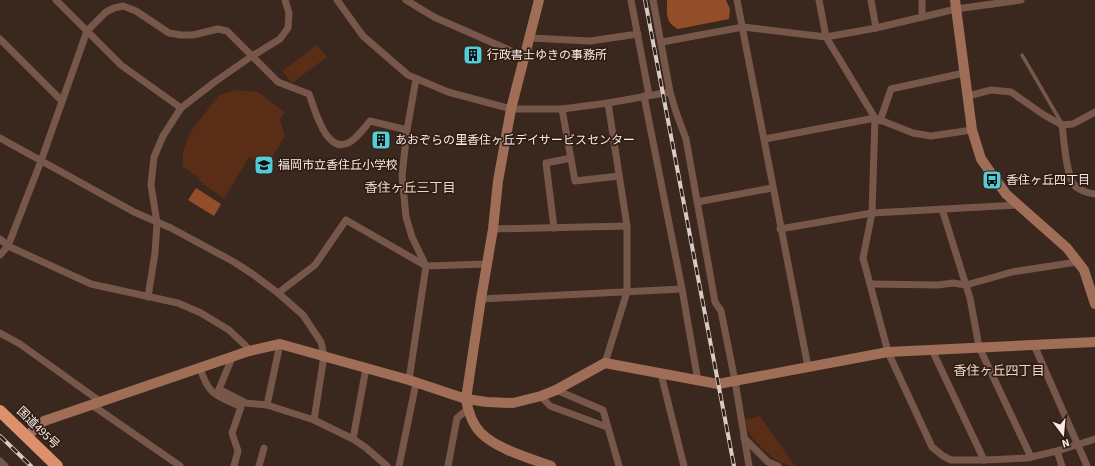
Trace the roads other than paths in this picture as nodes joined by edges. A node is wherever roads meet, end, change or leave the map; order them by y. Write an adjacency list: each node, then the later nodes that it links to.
1 (56, 0): 17 (street)
2 (285, 0): 24 (street)
3 (337, 0): 27 (street)
4 (406, 0): 25 (street)
5 (539, 0): 20 (street)
6 (631, 0): 18 (street)
7 (653, 0): 22 (street)
8 (737, 0): 15 (street)
9 (819, 0): 19 (street)
10 (871, 0): 16 (street)
11 (922, 0): 14 (street)
12 (1018, 0): 13 (street)
13 (955, 4): 14 (street); 26 (street)
14 (922, 17): 16 (street)
15 (743, 28): 19 (street); 22 (street); 42 (street)
16 (876, 28): 19 (street)
17 (87, 31): 24 (street); 31 (street); 33 (street)
18 (638, 34): 20 (street); 29 (street)
19 (826, 37): 37 (street)
20 (530, 38): 25 (street)
21 (0, 39): 31 (street)
22 (662, 42): 28 (street)
23 (1022, 55): 38 (lane)
24 (252, 56): 33 (street); 39 (street)
25 (525, 57): 34 (street)
26 (964, 73): 30 (street); 37 (street)
27 (416, 79): 34 (street); 39 (street)
28 (670, 92): 29 (street); 48 (street)
29 (646, 95): 32 (street); 66 (street)
30 (968, 96): 38 (street); 40 (street)
31 (62, 101): 44 (street)
32 (608, 102): 35 (street); 45 (street)
33 (181, 108): 52 (street)
34 (511, 109): 35 (street); 55 (street)
35 (562, 109): 43 (street)
36 (1095, 112): 38 (street)
37 (878, 119): 40 (street); 42 (street); 51 (street)
38 (1062, 125): 47 (street)
39 (407, 130): 62 (street)
40 (972, 130): 49 (street)
41 (0, 138): 44 (street)
42 (765, 139): 46 (street)
43 (571, 158): 45 (street); 54 (street)
44 (41, 161): 52 (street); 58 (street)
45 (619, 176): 53 (street)
46 (772, 188): 48 (street); 56 (street)
47 (1095, 194)
48 (697, 202): 89 (street)
49 (1019, 205): 50 (street); 60 (street)
50 (942, 209): 51 (street); 64 (street)
51 (872, 213): 56 (street); 63 (street)
52 (157, 223): 68 (street); 69 (street)
53 (627, 226): 54 (street); 67 (street)
54 (554, 228): 55 (street)
55 (493, 229): 61 (street)
56 (780, 229): 83 (street)
57 (0, 239): 58 (street)
58 (8, 246): 59 (street); 69 (street)
59 (0, 255)
60 (1077, 262): 64 (street); 65 (street)
61 (487, 264): 62 (street); 70 (street)
62 (426, 266): 68 (street); 87 (street)
63 (870, 284): 64 (street); 79 (street)
64 (966, 285): 76 (street)
65 (1092, 285): 71 (street)
66 (682, 289): 67 (street); 88 (street)
67 (627, 292): 70 (street); 82 (street)
68 (278, 294): 80 (street)
69 (148, 297): 78 (street)
70 (481, 299): 93 (street)
71 (1095, 304)
72 (0, 332): 92 (street)
73 (1095, 342): 75 (street)
74 (280, 344): 78 (street); 80 (street); 94 (street)
75 (1034, 345): 76 (street); 102 (street)
76 (979, 347): 77 (street); 105 (street)
77 (932, 350): 79 (street); 107 (street)
78 (249, 351): 81 (street)
79 (888, 352): 83 (street); 106 (street)
80 (324, 356): 85 (street); 96 (street)
81 (232, 358): 84 (street); 94 (street)
82 (605, 363): 86 (street); 90 (street)
83 (808, 367): 89 (street)
84 (200, 368): 92 (street); 112 (street)
85 (366, 368): 87 (street); 100 (street)
86 (661, 374): 88 (street); 119 (street)
87 (413, 381): 93 (street); 115 (street)
88 (698, 381): 89 (street)
89 (735, 381): 99 (street)
90 (556, 390): 91 (street); 97 (street)
91 (541, 396): 93 (street); 97 (street)
92 (97, 404): 98 (street); 111 (street)
93 (467, 404): 116 (street); 117 (street)
94 (267, 405): 96 (street)
95 (0, 411): 98 (highway, 国道495号)
96 (314, 420): 100 (street)
97 (607, 427): 118 (street)
98 (27, 436): 110 (highway, 国道495号)
99 (744, 438): 120 (street); 121 (street)
100 (353, 439): 114 (street)
101 (1095, 439): 102 (street)
102 (1077, 445): 104 (street); 124 (street)
103 (264, 448): 113 (street)
104 (1057, 451): 105 (street); 123 (street)
105 (1031, 457): 107 (street)
106 (949, 459): 107 (street); 122 (street)
107 (984, 460)
108 (0, 461): 109 (street)
109 (5, 466)
110 (57, 466)
111 (180, 466)
112 (234, 466)
113 (260, 466)
114 (387, 466)
115 (399, 466)
116 (448, 466)
117 (551, 466)
118 (619, 466)
119 (684, 466)
120 (749, 466)
121 (778, 466)
122 (946, 466)
123 (1062, 466)
124 (1087, 466)

